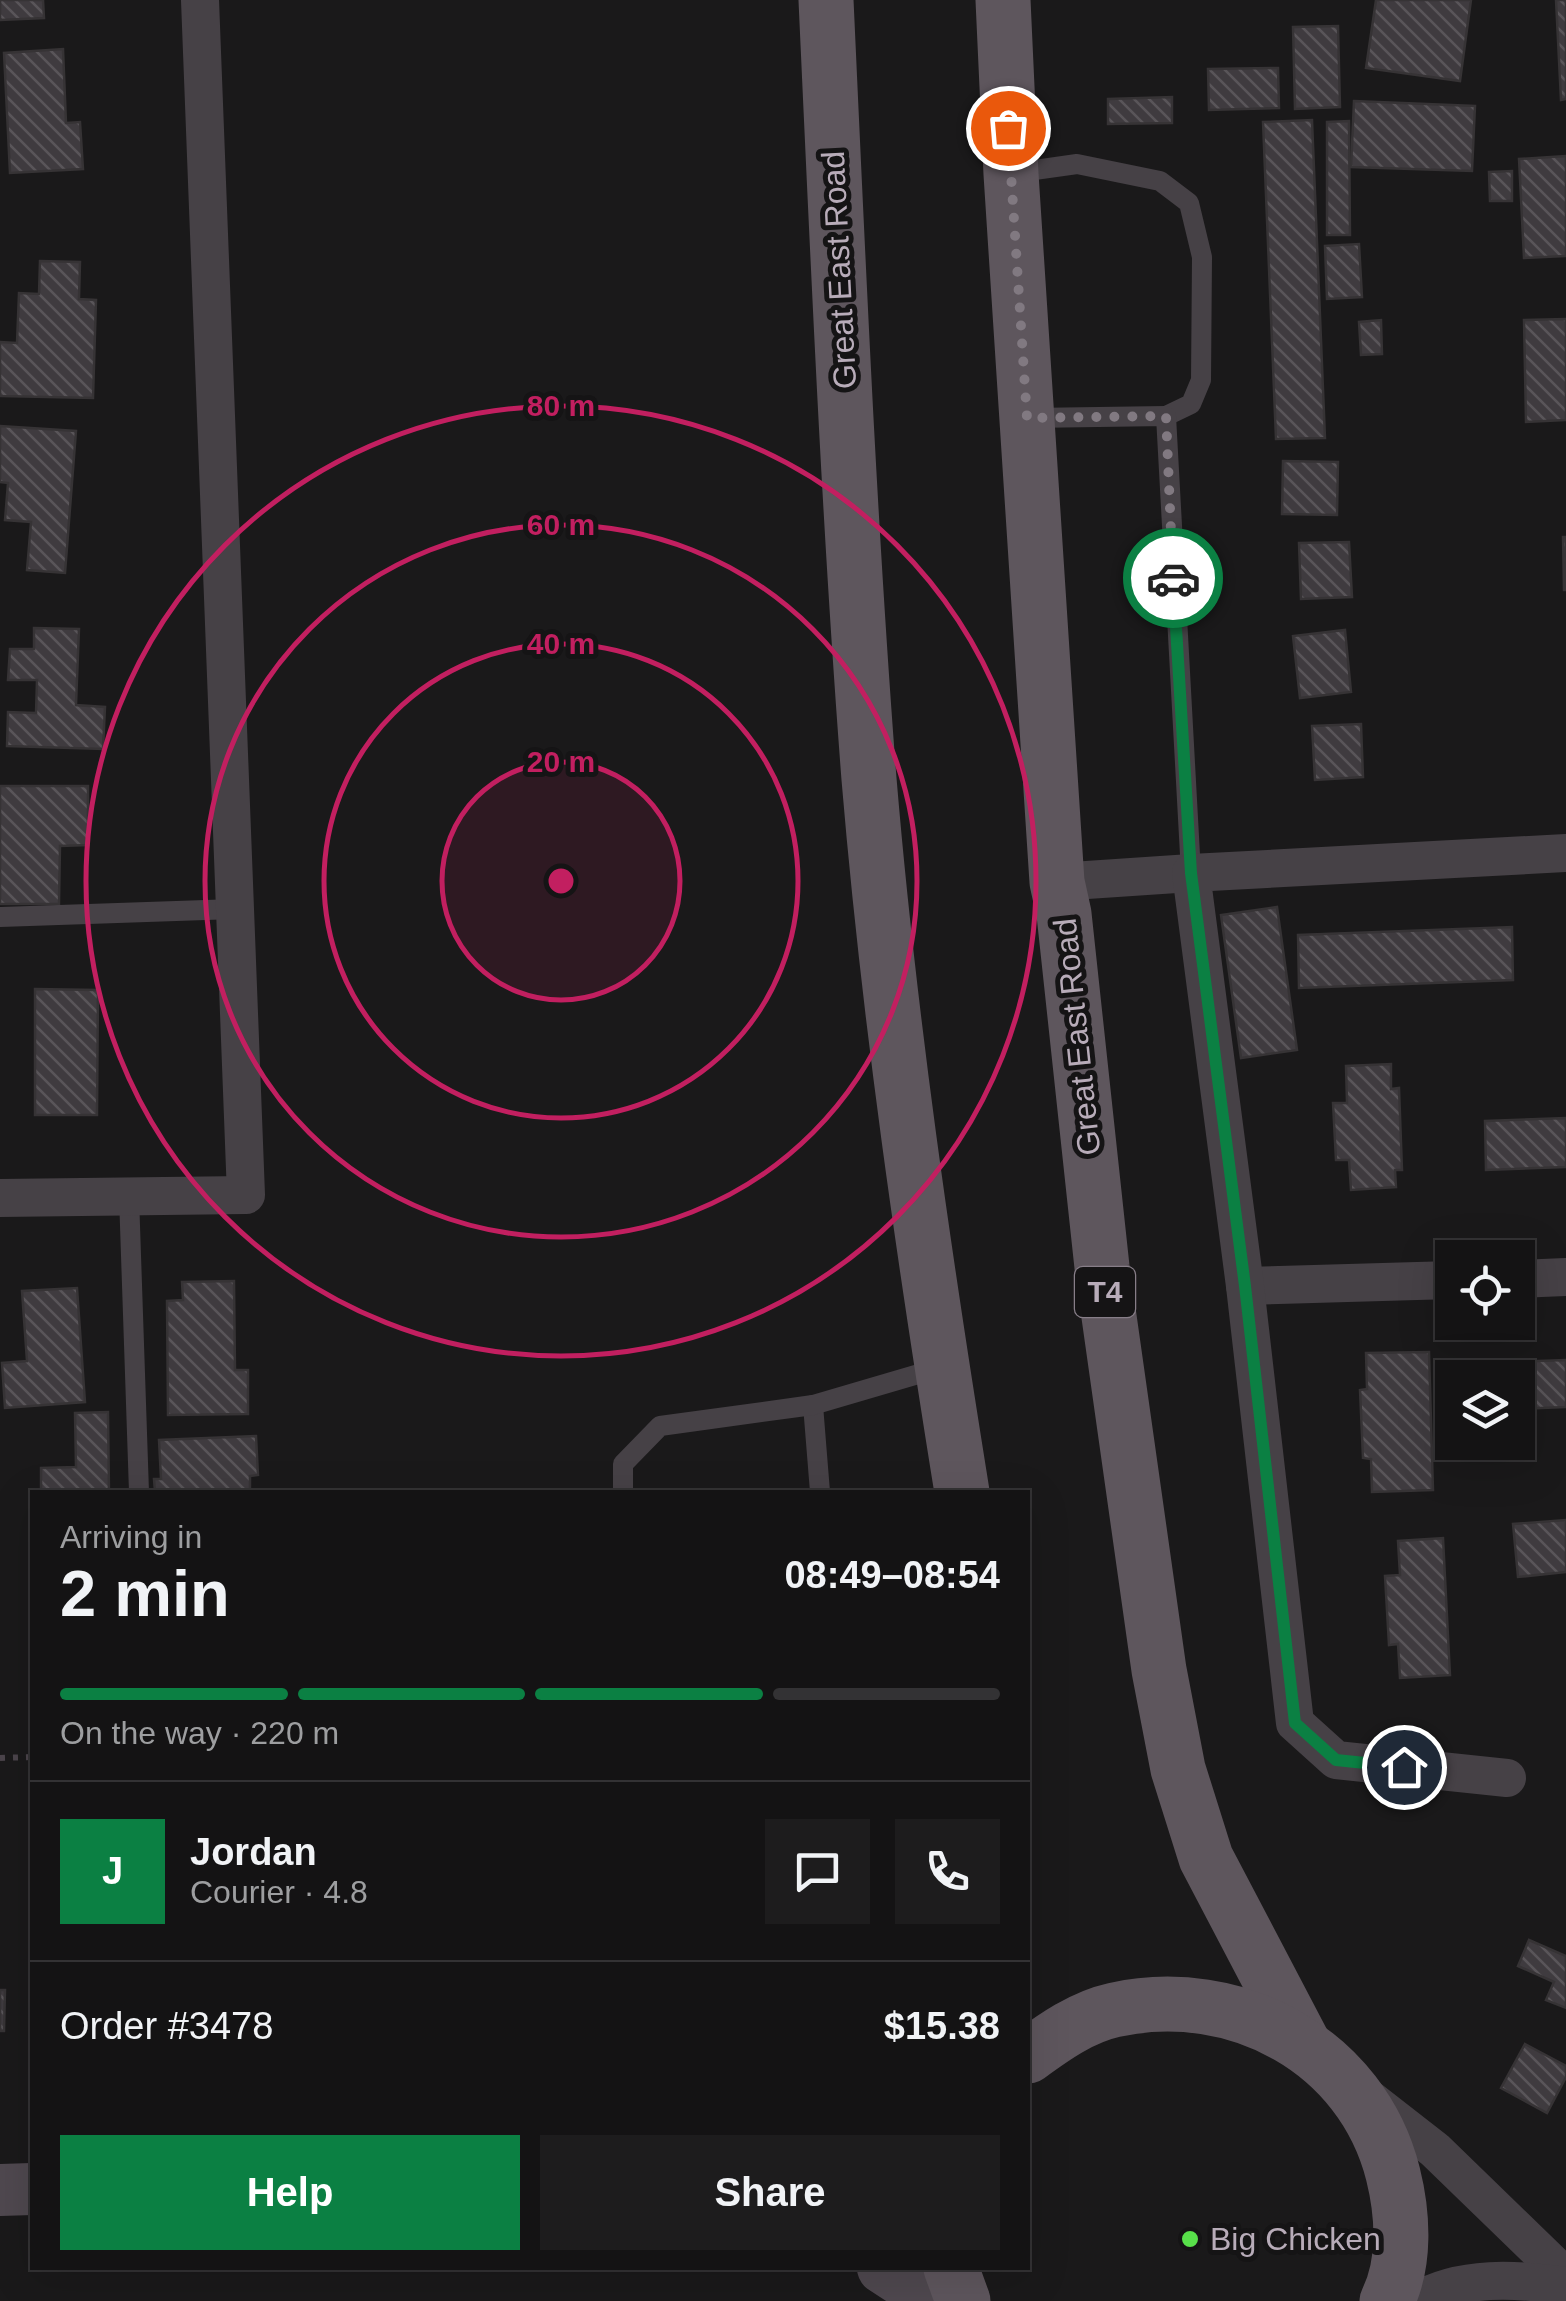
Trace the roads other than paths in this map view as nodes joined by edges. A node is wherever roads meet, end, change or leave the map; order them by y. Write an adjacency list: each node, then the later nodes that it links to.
1 (200, 0): 10 (street)
2 (826, 0): 18 (main road, Great East Road)
3 (1003, 0): 4 (main road, Great East Road / T4)
4 (1010, 174): 5 (lane); 6 (main road, Great East Road / T4)
5 (1166, 416): 6 (lane); 8 (lane)
6 (1027, 418): 9 (main road, Great East Road / T4)
7 (1566, 853): 8 (street)
8 (1191, 873): 9 (street); 17 (street)
9 (1057, 882): 26 (main road, Great East Road / T4)
10 (235, 909): 11 (lane); 12 (street)
11 (0, 916)
12 (129, 1196): 13 (street); 20 (lane)
13 (0, 1198)
14 (1566, 1278): 15 (street)
15 (1535, 1279)
16 (1435, 1280): 17 (street)
17 (1245, 1286): 24 (street)
18 (942, 1367): 19 (lane); 23 (main road, Great East Road)
19 (812, 1405): 21 (lane); 22 (lane)
20 (139, 1490)
21 (623, 1490)
22 (820, 1490)
23 (962, 1490)
24 (1507, 1778)
25 (1030, 2055): 26 (main road)
26 (1320, 2058): 31 (street); 35 (main road, Great East Road)
27 (30, 2189): 28 (main road)
28 (0, 2190)
29 (886, 2270): 33 (main road)
30 (952, 2270): 34 (main road)
31 (1566, 2278)
32 (1566, 2286): 36 (street)
33 (934, 2301)
34 (963, 2301)
35 (1387, 2301)
36 (1417, 2301)

